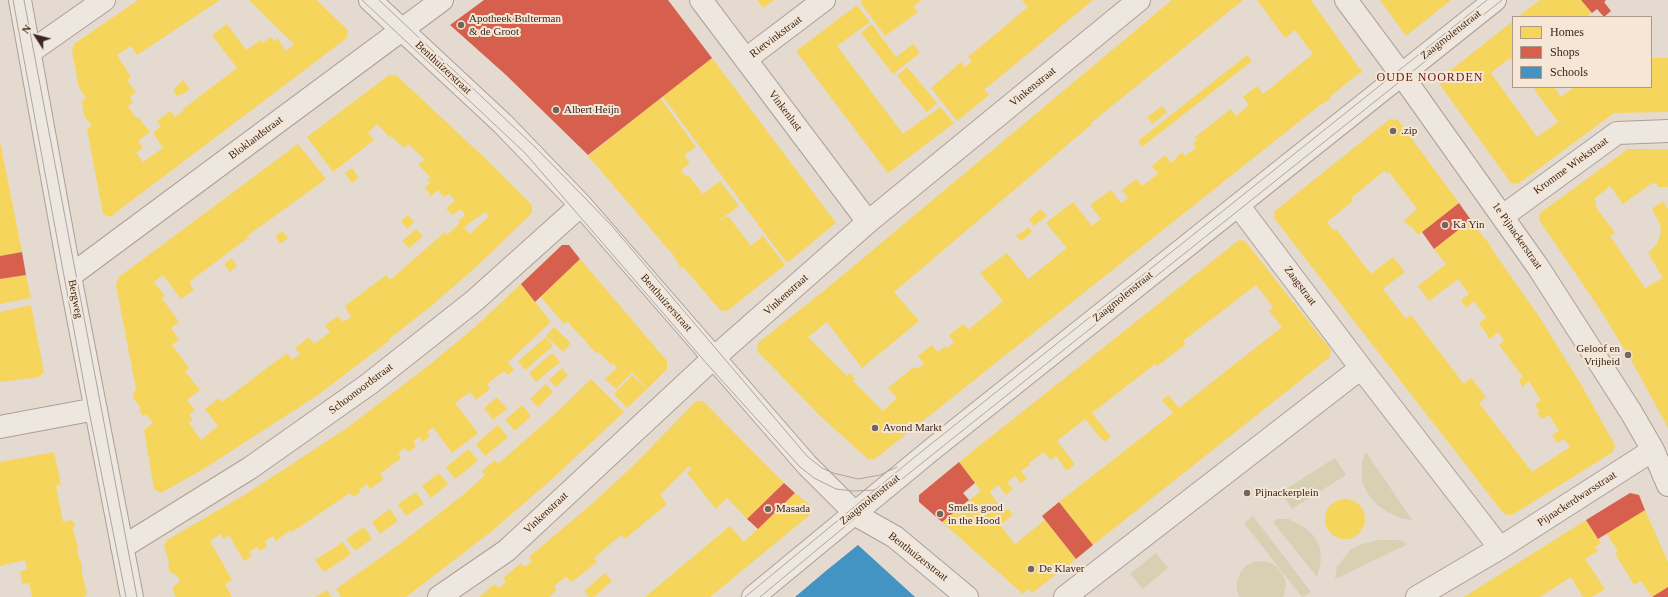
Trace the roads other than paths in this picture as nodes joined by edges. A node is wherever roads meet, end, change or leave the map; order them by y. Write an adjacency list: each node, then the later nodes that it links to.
1 (20, 0): 11 (street, Bergweg)
2 (104, 0): 11 (street)
3 (370, 0): 10 (street, Benthuizerstraat)
4 (442, 0): 10 (street, Bloklandstraat)
5 (701, 0): 12 (street, Vinkenlust)
6 (824, 0): 12 (street, Rietvinkstraat)
7 (1139, 0): 18 (street, Vinkenstraat)
8 (1346, 0): 13 (street, 1e Pijnackerstraat)
9 (1494, 0): 13 (street, Zaagmolenstraat)
10 (402, 29): 15 (street, Benthuizerstraat); 19 (street, Bloklandstraat)
11 (30, 52): 19 (street, Bergweg)
12 (746, 59): 18 (street, Vinkenlust)
13 (1401, 74): 16 (street, Zaagmolenstraat); 17 (street, 1e Pijnackerstraat)
14 (1668, 131): 17 (street, Kromme Wiekstraat)
15 (581, 205): 20 (street, Benthuizerstraat); 27 (street, Schoonoordstraat)
16 (1238, 205): 21 (street, Zaagstraat); 26 (street, Zaagmolenstraat)
17 (1502, 216): 24 (street, 1e Pijnackerstraat)
18 (868, 222): 20 (street, Vinkenstraat)
19 (70, 276): 22 (street, Bergweg)
20 (714, 358): 26 (street, Benthuizerstraat); 30 (street, Vinkenstraat)
21 (1361, 368): 28 (street); 33 (street)
22 (96, 409): 23 (street); 27 (street, Bergweg)
23 (0, 427)
24 (1653, 450): 25 (street, 1e Pijnackerstraat); 28 (street, Pijnackerdwarsstraat)
25 (1668, 485)
26 (855, 513): 31 (street, Zaagmolenstraat); 32 (street, Benthuizerstraat)
27 (122, 547): 29 (street, Bergweg)
28 (1500, 548): 34 (street)
29 (132, 597)
30 (438, 597)
31 (753, 597)
32 (967, 597)
33 (1065, 597)
34 (1417, 597)

